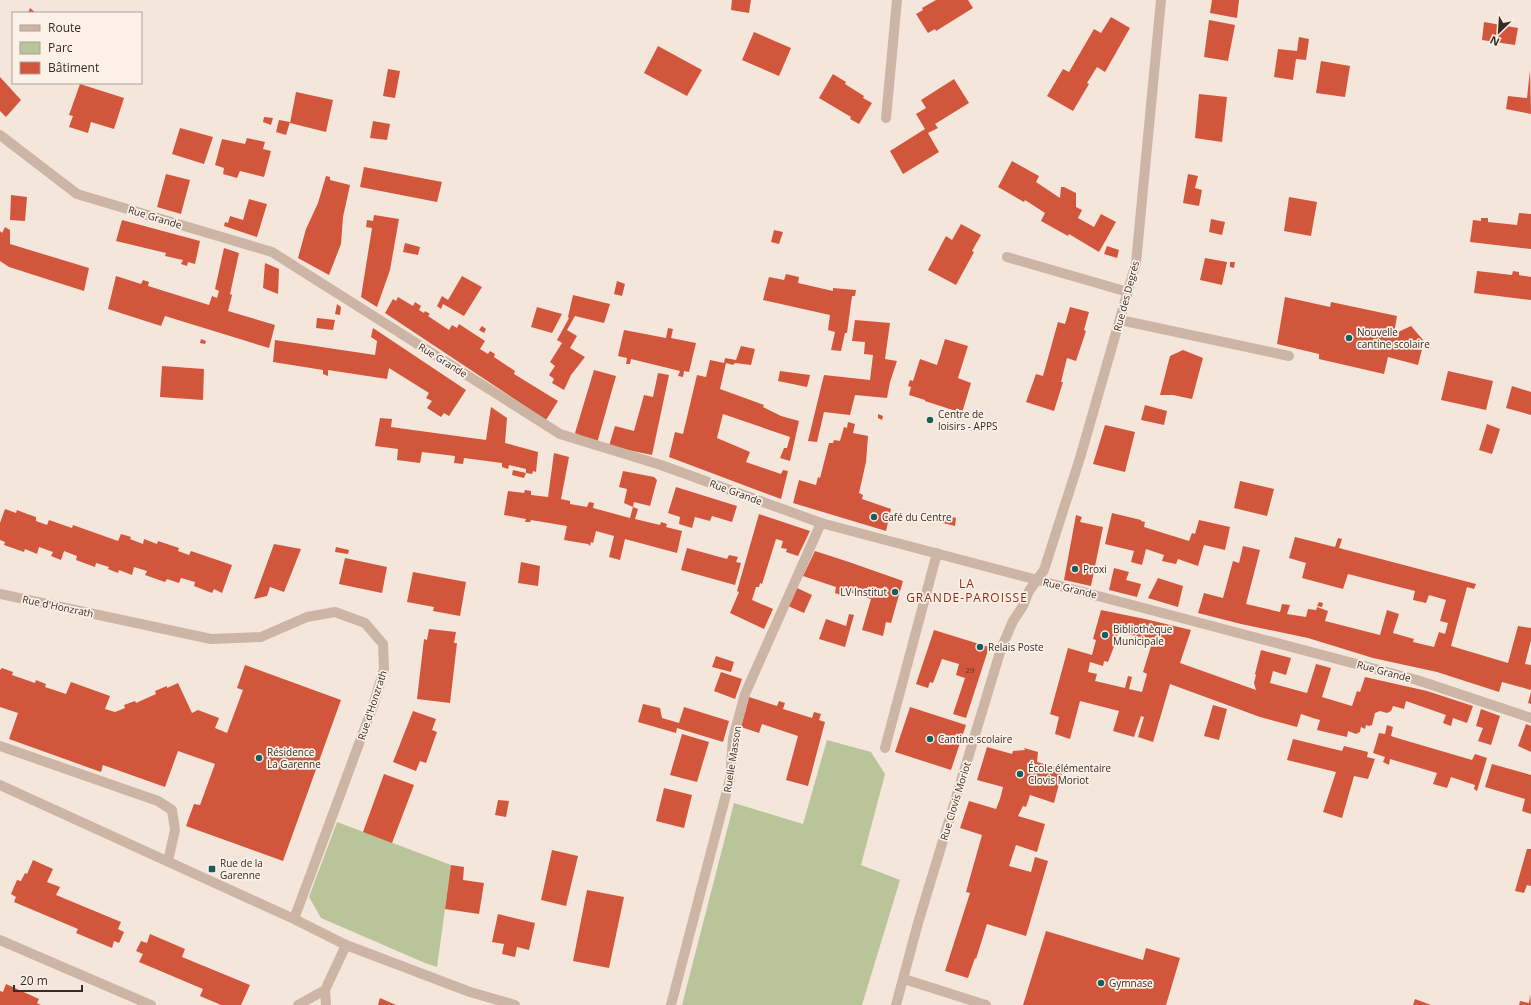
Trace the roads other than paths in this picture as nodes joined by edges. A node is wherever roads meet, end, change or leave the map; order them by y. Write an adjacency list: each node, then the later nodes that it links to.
1 (897, 0): 3 (street)
2 (1161, 0): 6 (street, Rue des Degrés)
3 (886, 118)
4 (0, 135): 9 (street, Rue Grande)
5 (1007, 257): 6 (street)
6 (1128, 292): 7 (street, Rue des Degrés)
7 (1120, 320): 8 (street); 11 (street, Rue des Degrés)
8 (1288, 356)
9 (822, 522): 10 (street, Rue Grande); 27 (street, Ruelle Masson)
10 (937, 553): 11 (street, Rue Grande); 15 (street)
11 (1038, 580): 13 (street, Rue Grande); 21 (street, Rue Clovis Moriot)
12 (0, 594): 18 (street, Rue d'Honzrath)
13 (1531, 718)
14 (0, 746): 17 (street)
15 (885, 748)
16 (0, 785): 17 (street)
17 (168, 861): 18 (street)
18 (294, 919): 20 (street)
19 (0, 940): 23 (street)
20 (346, 944): 22 (street); 26 (street)
21 (904, 979): 28 (street, Rue Clovis Moriot); 29 (street)
22 (325, 990): 24 (street); 25 (street)
23 (151, 1005)
24 (298, 1005)
25 (326, 1005)
26 (515, 1005)
27 (671, 1005)
28 (896, 1005)
29 (986, 1005)

